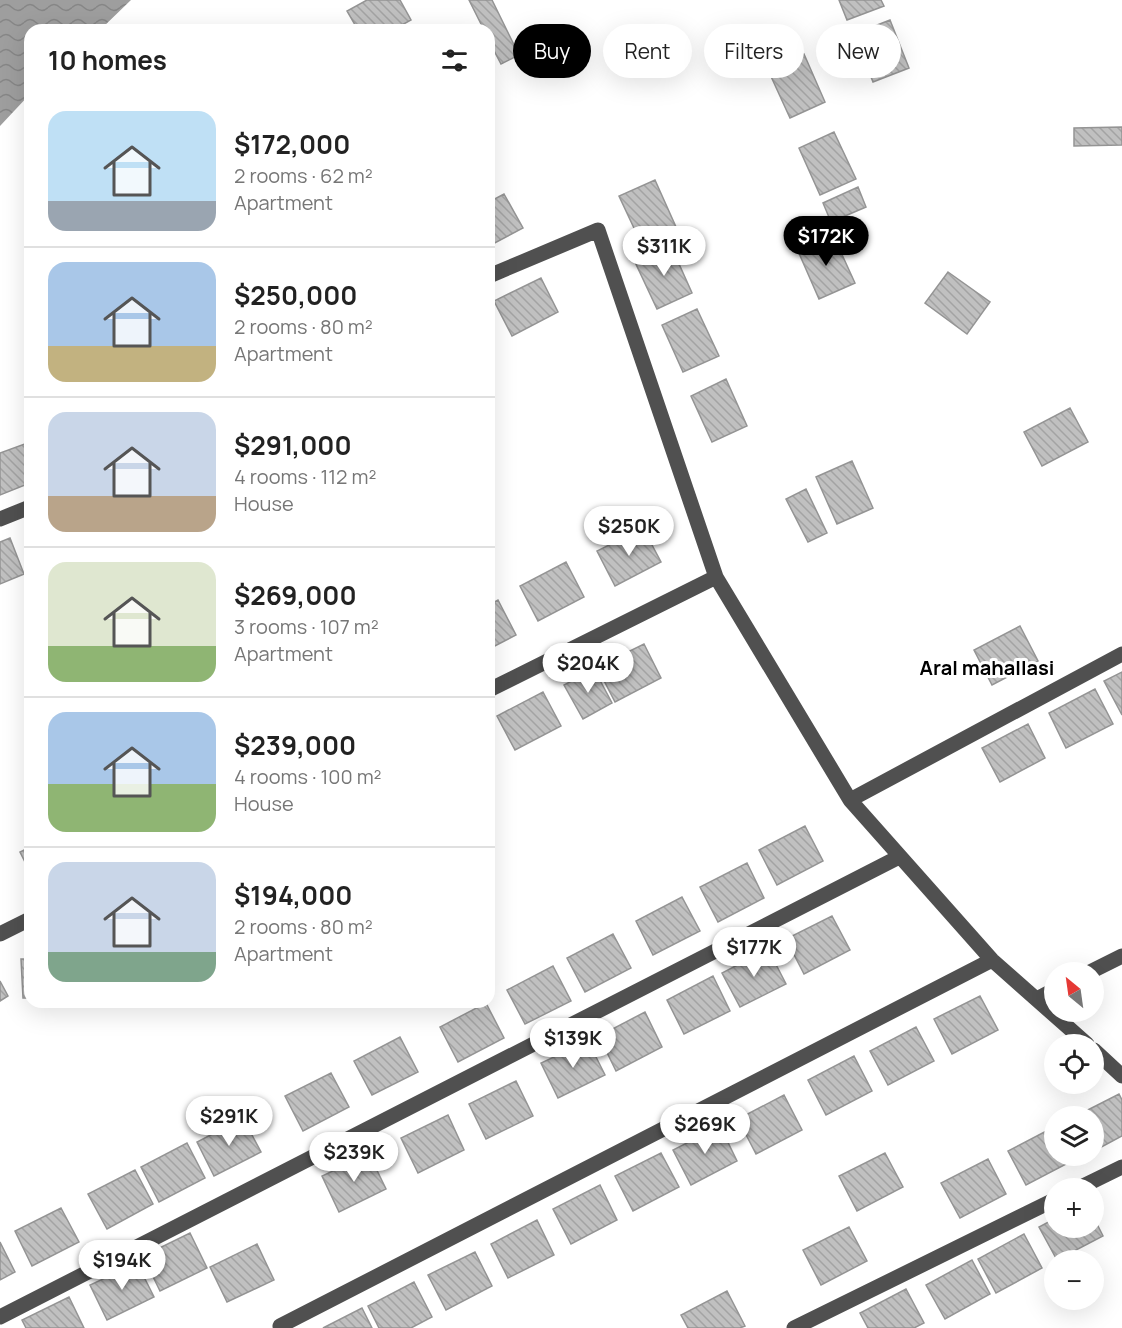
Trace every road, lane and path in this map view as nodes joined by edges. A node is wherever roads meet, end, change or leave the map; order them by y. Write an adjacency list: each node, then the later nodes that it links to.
1 (495, 273): 4 (street)
2 (24, 509): 3 (street)
3 (0, 519)
4 (716, 577): 6 (street); 7 (street)
5 (1122, 654): 7 (street)
6 (495, 687)
7 (850, 800): 8 (street)
8 (899, 856): 12 (street); 22 (street)
9 (24, 922): 10 (street)
10 (0, 934)
11 (1122, 956): 13 (street)
12 (992, 960): 15 (street); 23 (street)
13 (1104, 965)
14 (1044, 995): 15 (street)
15 (1037, 999): 16 (street)
16 (1076, 1034)
17 (1104, 1059): 18 (street)
18 (1122, 1076)
19 (1122, 1167): 20 (street)
20 (1099, 1178)
21 (1044, 1205): 24 (street)
22 (0, 1317)
23 (280, 1326)
24 (795, 1328)

